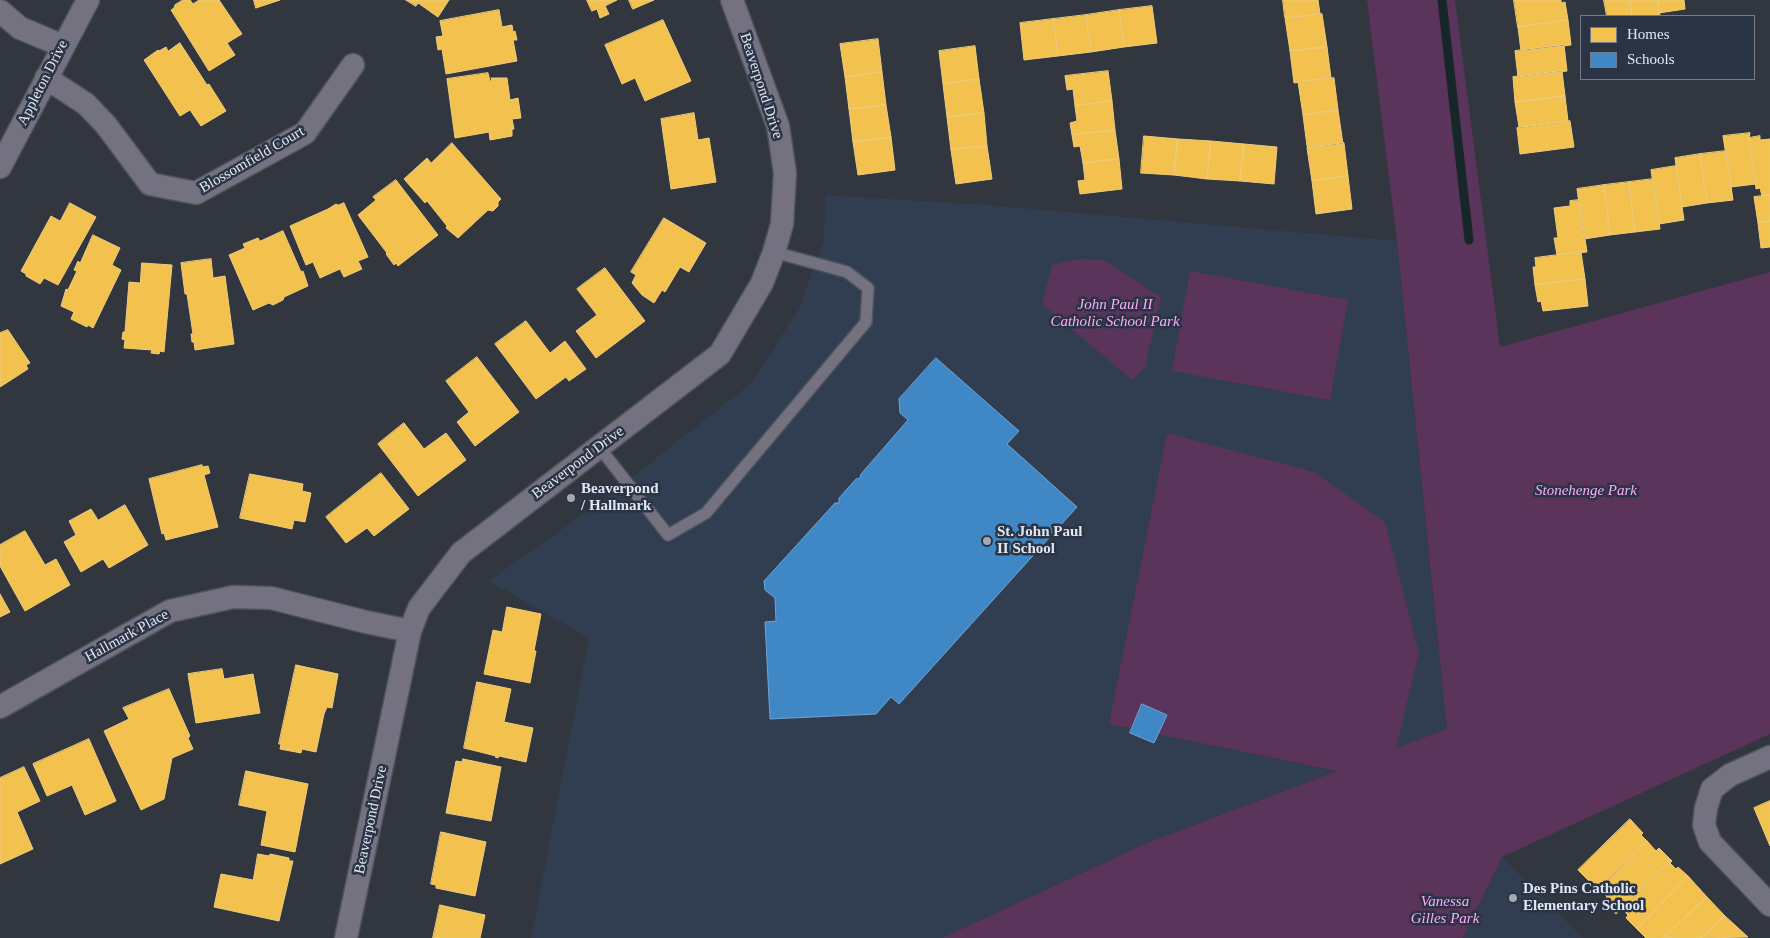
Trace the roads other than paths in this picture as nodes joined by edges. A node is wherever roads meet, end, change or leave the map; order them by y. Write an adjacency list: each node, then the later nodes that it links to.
1 (88, 0): 4 (street, Appleton Drive)
2 (732, 0): 8 (street, Beaverpond Drive)
3 (0, 11): 4 (street)
4 (62, 46): 6 (street, Appleton Drive)
5 (352, 65): 6 (street, Blossomfield Court)
6 (46, 78): 7 (street, Appleton Drive)
7 (0, 167)
8 (774, 252): 9 (street, Beaverpond Drive); 9 (lane)
9 (599, 447): 10 (street, Beaverpond Drive)
10 (410, 631): 11 (street, Hallmark Place); 14 (street, Beaverpond Drive)
11 (0, 707)
12 (1770, 757): 13 (street)
13 (1770, 905)
14 (346, 938)

